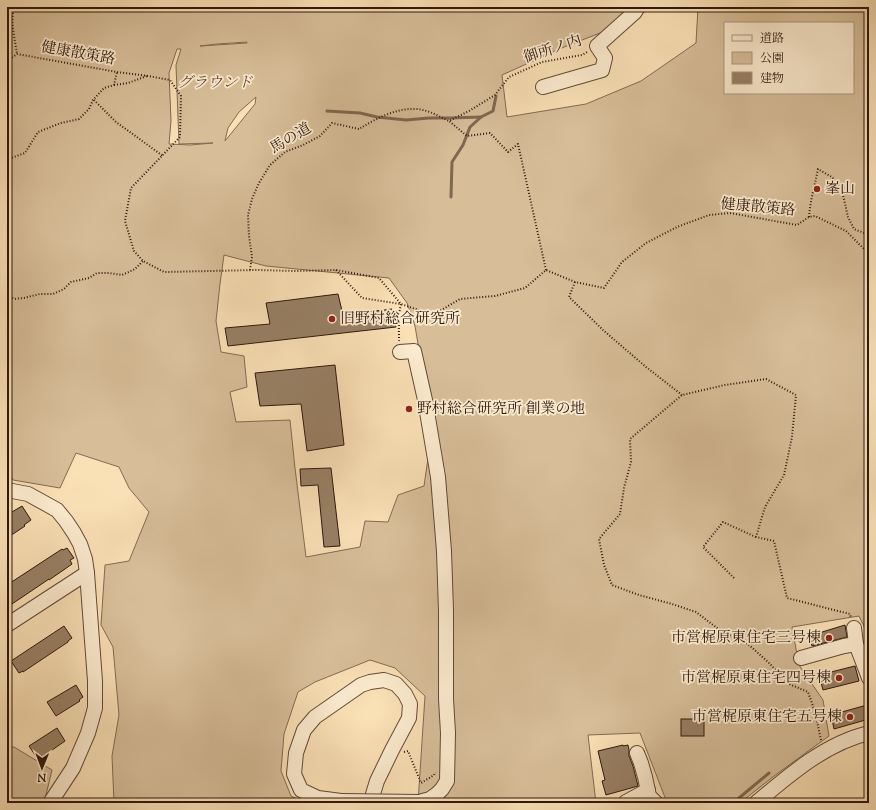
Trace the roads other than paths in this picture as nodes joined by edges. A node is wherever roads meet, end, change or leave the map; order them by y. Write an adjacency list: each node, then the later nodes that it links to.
1 (638, 7): 2 (street)
2 (543, 87)
3 (400, 352): 15 (street, bridge)
4 (7, 490): 5 (street)
5 (87, 573): 6 (street); 14 (street)
6 (7, 625)
7 (854, 628): 8 (street)
8 (856, 644): 9 (street); 10 (street)
9 (801, 658)
10 (869, 678)
11 (869, 733): 18 (street)
12 (637, 752): 13 (street)
13 (648, 790): 16 (street); 17 (street)
14 (50, 803)
15 (372, 803)
16 (626, 803)
17 (656, 803)
18 (756, 803)

